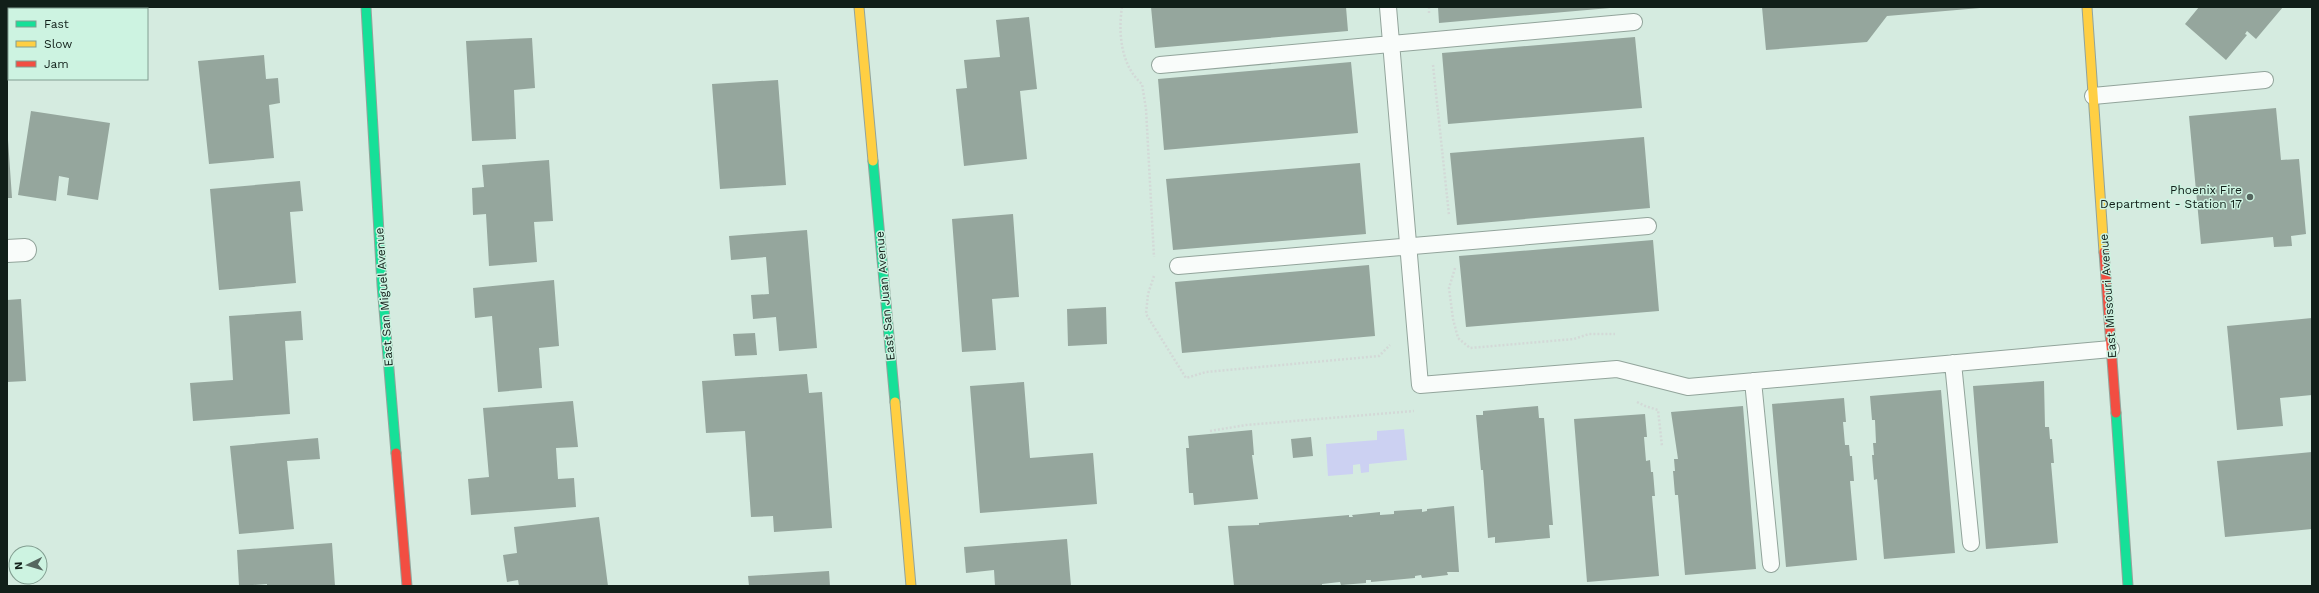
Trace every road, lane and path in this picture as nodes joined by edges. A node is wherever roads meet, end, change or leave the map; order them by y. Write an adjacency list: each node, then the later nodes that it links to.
1 (366, 7): 32 (street, East San Miguel Avenue)
2 (859, 7): 33 (street, East San Juan Avenue)
3 (1122, 7): 17 (path)
4 (1388, 7): 9 (lane)
5 (1428, 7): 7 (path)
6 (2087, 7): 13 (street, East Missouri Avenue)
7 (1429, 17)
8 (1634, 22): 9 (lane)
9 (1391, 44): 10 (lane); 16 (lane)
10 (1160, 65)
11 (1433, 65): 14 (path)
12 (2265, 80): 13 (lane)
13 (2093, 96): 22 (street, East Missouri Avenue)
14 (1449, 215)
15 (1648, 226): 16 (lane)
16 (1408, 246): 18 (lane); 25 (lane)
17 (1154, 259)
18 (1178, 266)
19 (1455, 268): 21 (path)
20 (1155, 274): 23 (path)
21 (1615, 334)
22 (2111, 349): 24 (lane); 34 (street, East Missouri Avenue)
23 (1379, 356)
24 (1953, 363): 25 (lane); 30 (lane)
25 (1753, 381): 31 (lane)
26 (1635, 400): 29 (path)
27 (1383, 414): 28 (path)
28 (1210, 431)
29 (1662, 446)
30 (1971, 543)
31 (1771, 564)
32 (407, 586)
33 (910, 586)
34 (2128, 586)

